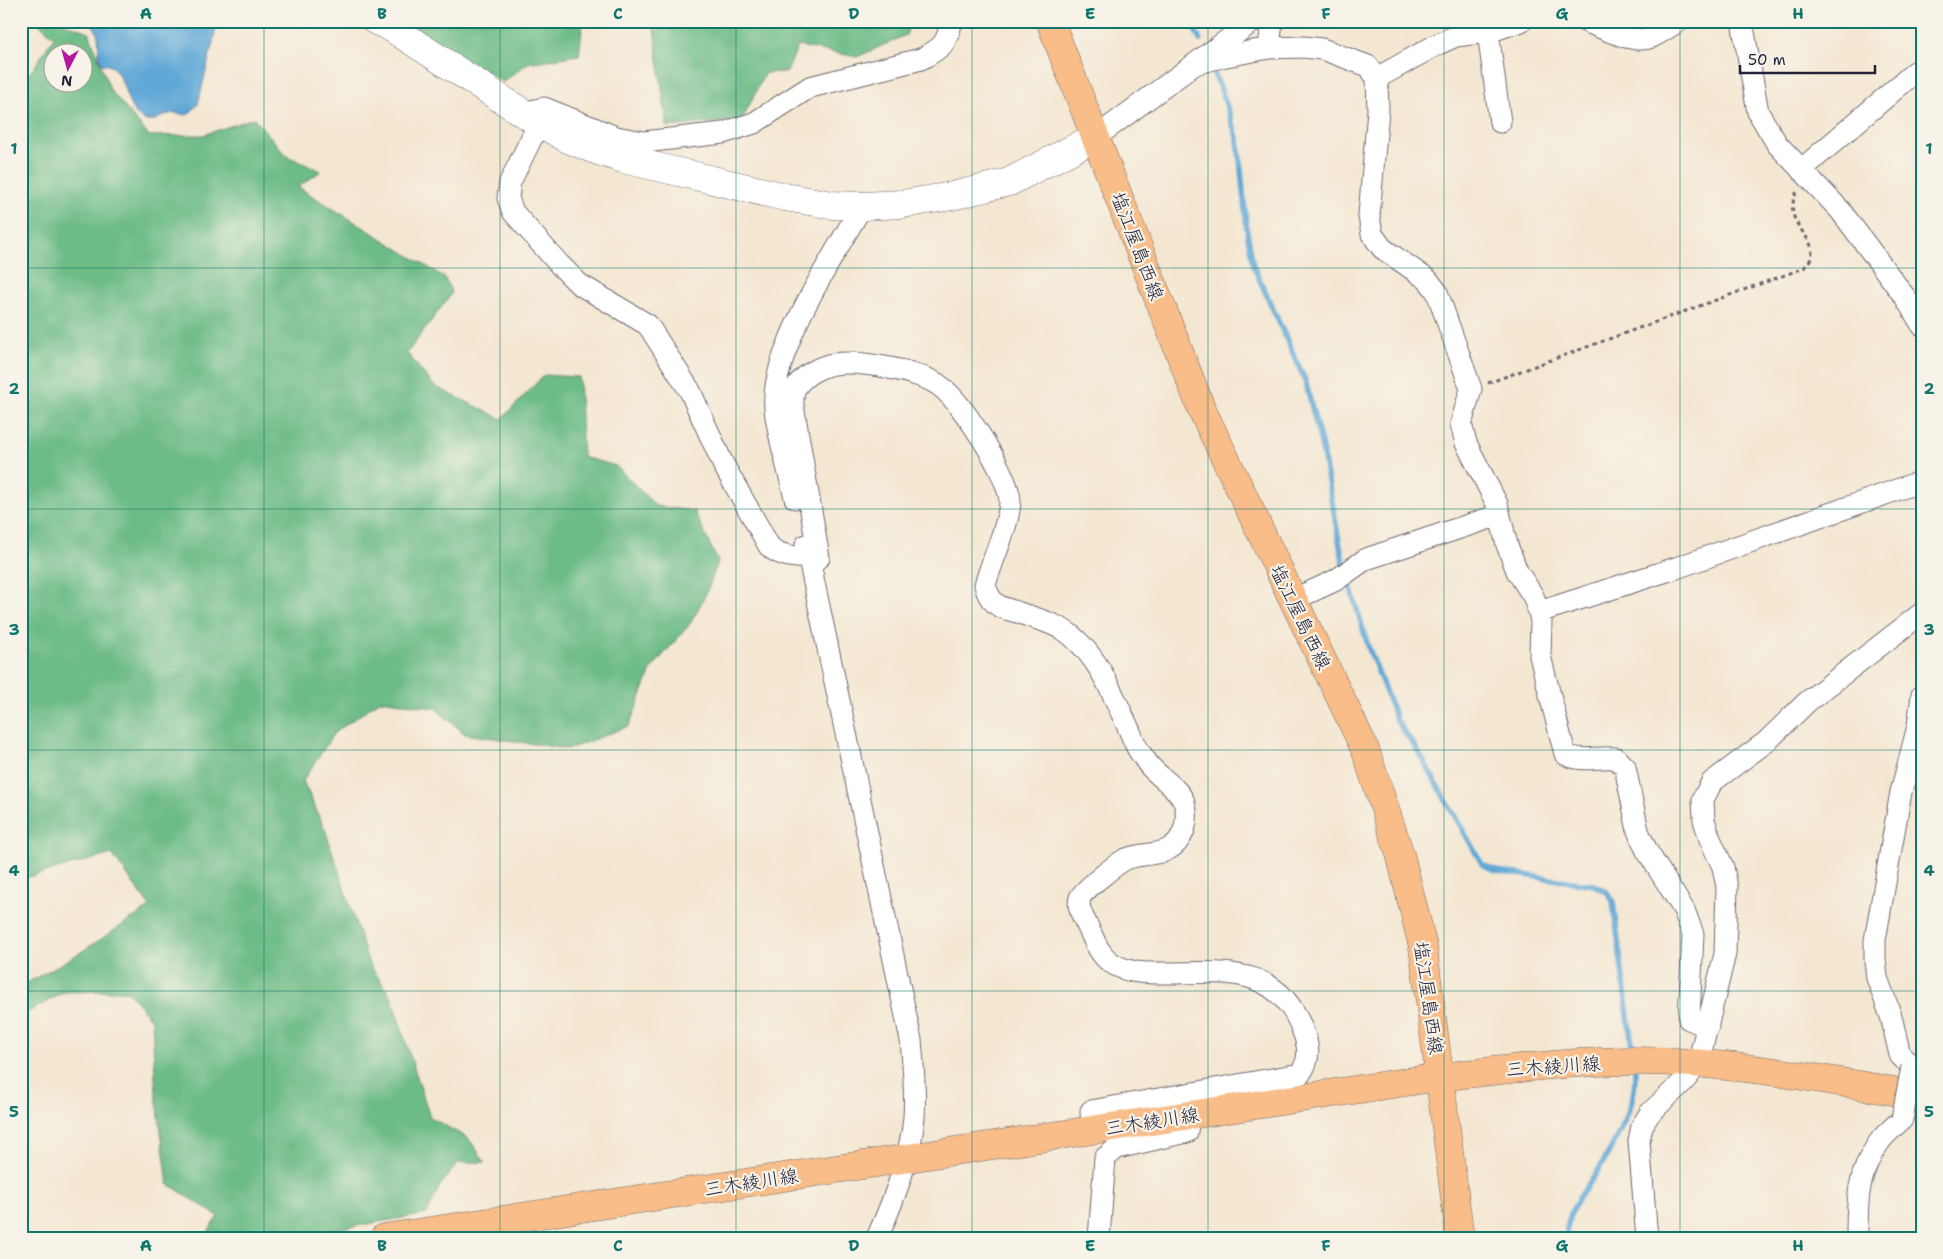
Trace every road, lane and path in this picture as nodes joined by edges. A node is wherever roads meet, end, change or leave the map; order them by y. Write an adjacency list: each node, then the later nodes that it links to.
1 (376, 21): 15 (street)
2 (952, 21): 15 (street)
3 (1050, 21): 17 (main road, 塩江屋島西線)
4 (1253, 21): 12 (street)
5 (1272, 21): 11 (street)
6 (1521, 21): 10 (street)
7 (1585, 21): 8 (street)
8 (1679, 21)
9 (1742, 21): 18 (street)
10 (1488, 32): 14 (street); 16 (street)
11 (1269, 48): 12 (street); 14 (street)
12 (1195, 64): 17 (street)
13 (1922, 71): 18 (street)
14 (1377, 78): 21 (street)
15 (531, 118): 19 (street); 24 (street)
16 (1500, 122)
17 (1096, 137): 19 (street); 25 (main road, 塩江屋島西線)
18 (1807, 176): 20 (street); 21 (path)
19 (862, 206): 24 (street)
20 (1922, 325)
21 (1471, 389): 23 (street)
22 (1922, 481): 26 (street)
23 (1499, 515): 25 (street); 26 (street)
24 (808, 557): 36 (street); 37 (street)
25 (1293, 600): 33 (main road, 塩江屋島西線)
26 (1539, 612): 30 (street)
27 (1922, 613): 30 (street)
28 (1922, 695): 29 (street)
29 (1920, 726): 32 (street)
30 (1708, 1027): 31 (street)
31 (1698, 1064): 33 (main road, 三木綾川線); 34 (main road, 三木綾川線); 42 (street)
32 (1917, 1068): 43 (street, bridge)
33 (1440, 1077): 35 (main road, 三木綾川線); 41 (main road, 塩江屋島西線)
34 (1922, 1096)
35 (1189, 1116): 36 (main road, 三木綾川線); 40 (street)
36 (1092, 1130): 37 (main road, 三木綾川線)
37 (905, 1158): 38 (main road, 三木綾川線); 39 (street)
38 (384, 1238)
39 (877, 1238)
40 (1099, 1238)
41 (1460, 1238)
42 (1648, 1238)
43 (1857, 1238)

